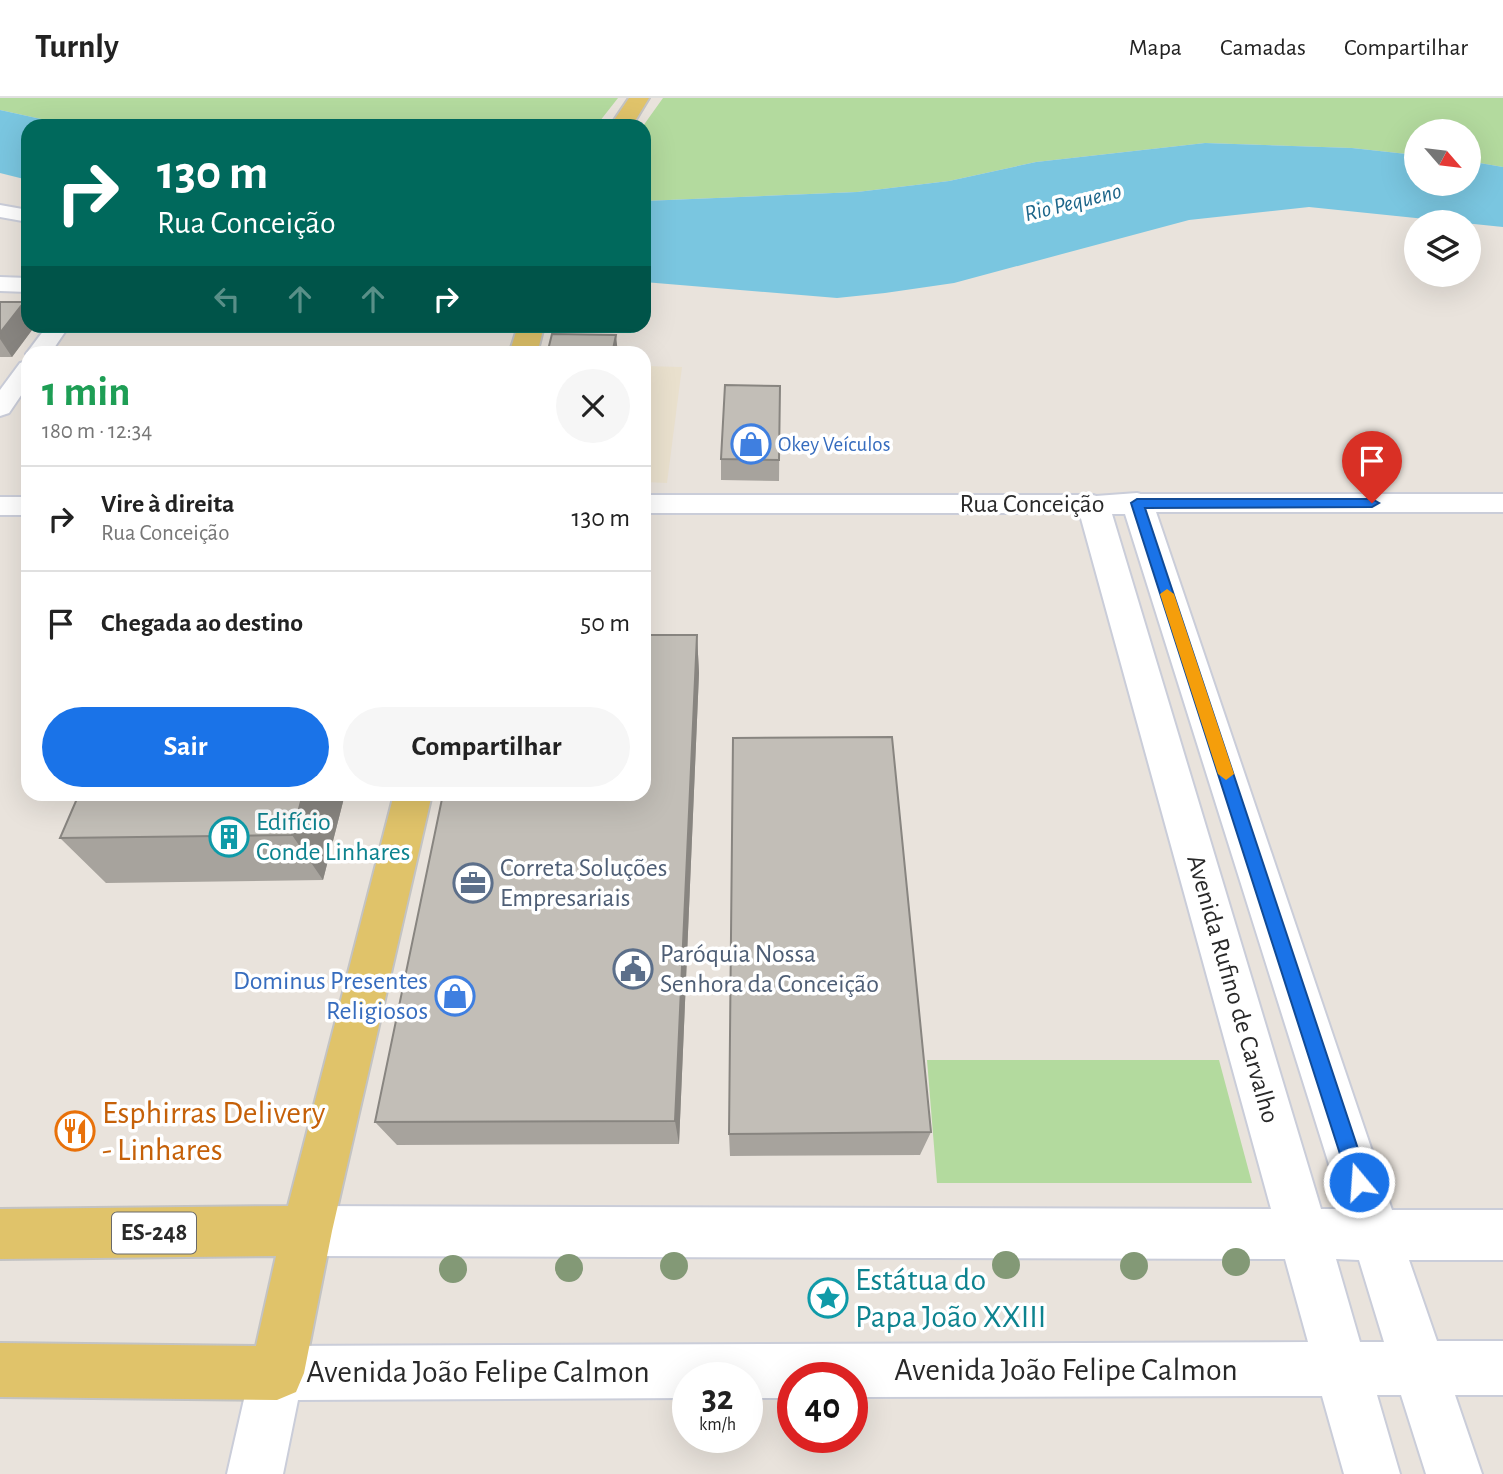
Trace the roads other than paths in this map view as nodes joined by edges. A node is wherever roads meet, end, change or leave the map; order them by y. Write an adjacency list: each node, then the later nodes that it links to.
1 (639, 98): 2 (main road)
2 (626, 119)
3 (0, 211): 4 (street)
4 (21, 215)
5 (0, 284): 6 (street)
6 (21, 285)
7 (21, 378): 8 (street)
8 (0, 408)
9 (1093, 503): 10 (street, Rua Conceição); 12 (street, Rua Conceição); 19 (street, Avenida Rufino de Carvalho)
10 (1137, 503): 11 (street, Rua Conceição); 18 (street, Avenida Rufino de Carvalho)
11 (1503, 503)
12 (651, 504)
13 (0, 506): 14 (street)
14 (21, 506)
15 (411, 801): 16 (main road)
16 (307, 1231): 17 (main road, ES-248); 19 (street); 25 (main road)
17 (0, 1234)
18 (1376, 1234): 19 (street); 20 (street); 23 (street, Avenida Rufino de Carvalho)
19 (1303, 1235): 22 (street, Avenida Rufino de Carvalho)
20 (1503, 1235)
21 (1503, 1368): 23 (street, Avenida João Felipe Calmon)
22 (1342, 1369): 23 (street, Avenida João Felipe Calmon); 25 (street, Avenida João Felipe Calmon); 27 (street, Avenida Rufino de Carvalho)
23 (1419, 1369): 28 (street, Avenida Rufino de Carvalho)
24 (0, 1370): 25 (main road, Avenida João Felipe Calmon)
25 (277, 1373): 26 (street)
26 (255, 1474)
27 (1372, 1474)
28 (1454, 1474)

